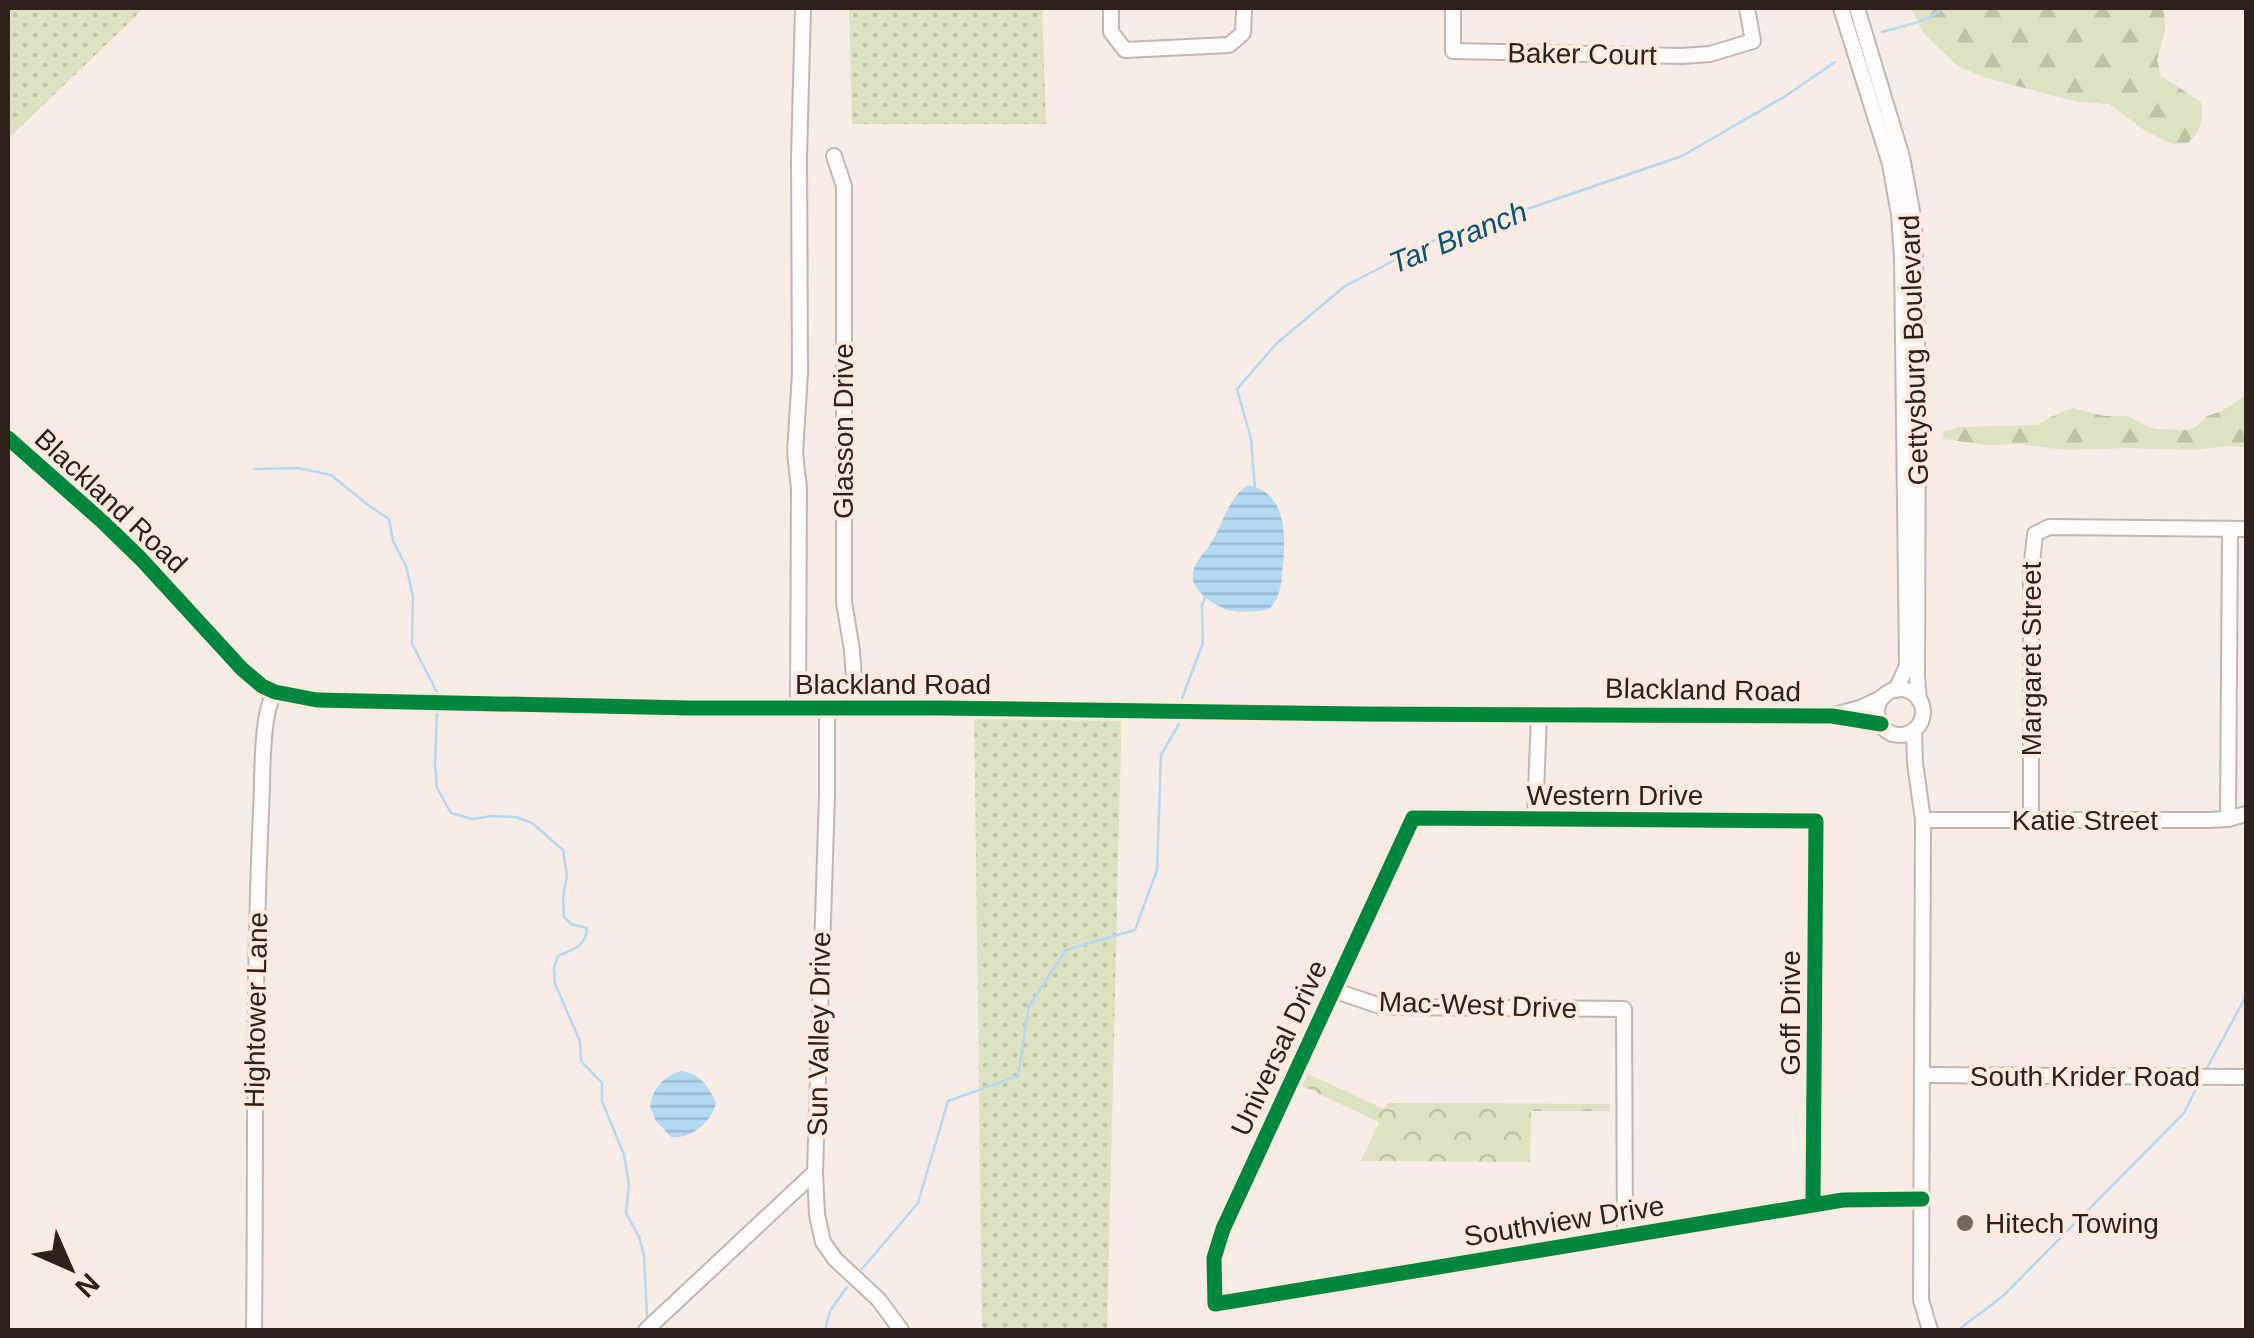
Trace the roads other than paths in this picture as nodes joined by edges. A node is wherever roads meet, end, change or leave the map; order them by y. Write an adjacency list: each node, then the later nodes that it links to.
1 (804, 8): 17 (street)
2 (1110, 8): 3 (street)
3 (1244, 8)
4 (1453, 8): 5 (street, Baker Court)
5 (1747, 8)
6 (1841, 8): 8 (street, Gettysburg Boulevard)
7 (1857, 8): 8 (street, Gettysburg Boulevard)
8 (1883, 119): 10 (street, Gettysburg Boulevard)
9 (834, 156): 19 (street, Glasson Drive)
10 (1910, 370): 15 (street, Gettysburg Boulevard); 16 (street, Gettysburg Boulevard)
11 (8, 438): 14 (street, Blackland Road)
12 (2230, 528): 13 (street, Margaret Street); 28 (street, Margaret Street); 29 (street)
13 (2246, 529)
14 (275, 692): 17 (street, Blackland Road); 40 (street, Hightower Lane)
15 (1890, 694): 16 (street); 21 (street, Blackland Road); 22 (street)
16 (1919, 700): 23 (street)
17 (798, 708): 18 (street, Blackland Road)
18 (826, 708): 19 (street, Blackland Road); 35 (street, Sun Valley Drive)
19 (856, 708): 20 (street, Blackland Road)
20 (1538, 714): 21 (street, Blackland Road); 27 (street)
21 (1832, 716): 22 (street, Blackland Road)
22 (1887, 729): 23 (street); 24 (street)
23 (1914, 730): 24 (street)
24 (1914, 763): 30 (street)
25 (2246, 814): 29 (street, Katie Street)
26 (1413, 818): 27 (street, Western Drive); 32 (street, Universal Drive)
27 (1536, 819): 31 (street, Western Drive)
28 (2030, 819): 29 (street, Katie Street); 30 (street, Katie Street)
29 (2228, 819)
30 (1923, 820): 33 (street)
31 (1816, 821): 37 (street, Goff Drive)
32 (1334, 990): 38 (street, Mac-West Drive); 39 (street, Universal Drive)
33 (1923, 1075): 34 (street, South Krider Road); 36 (street)
34 (2246, 1077)
35 (815, 1172): 41 (street); 42 (street, Sun Valley Drive)
36 (1922, 1198): 37 (street, Southview Drive); 43 (street)
37 (1813, 1205): 38 (street, Southview Drive)
38 (1625, 1237): 39 (street, Southview Drive)
39 (1214, 1304)
40 (254, 1330)
41 (646, 1330)
42 (901, 1330)
43 (1930, 1330)

